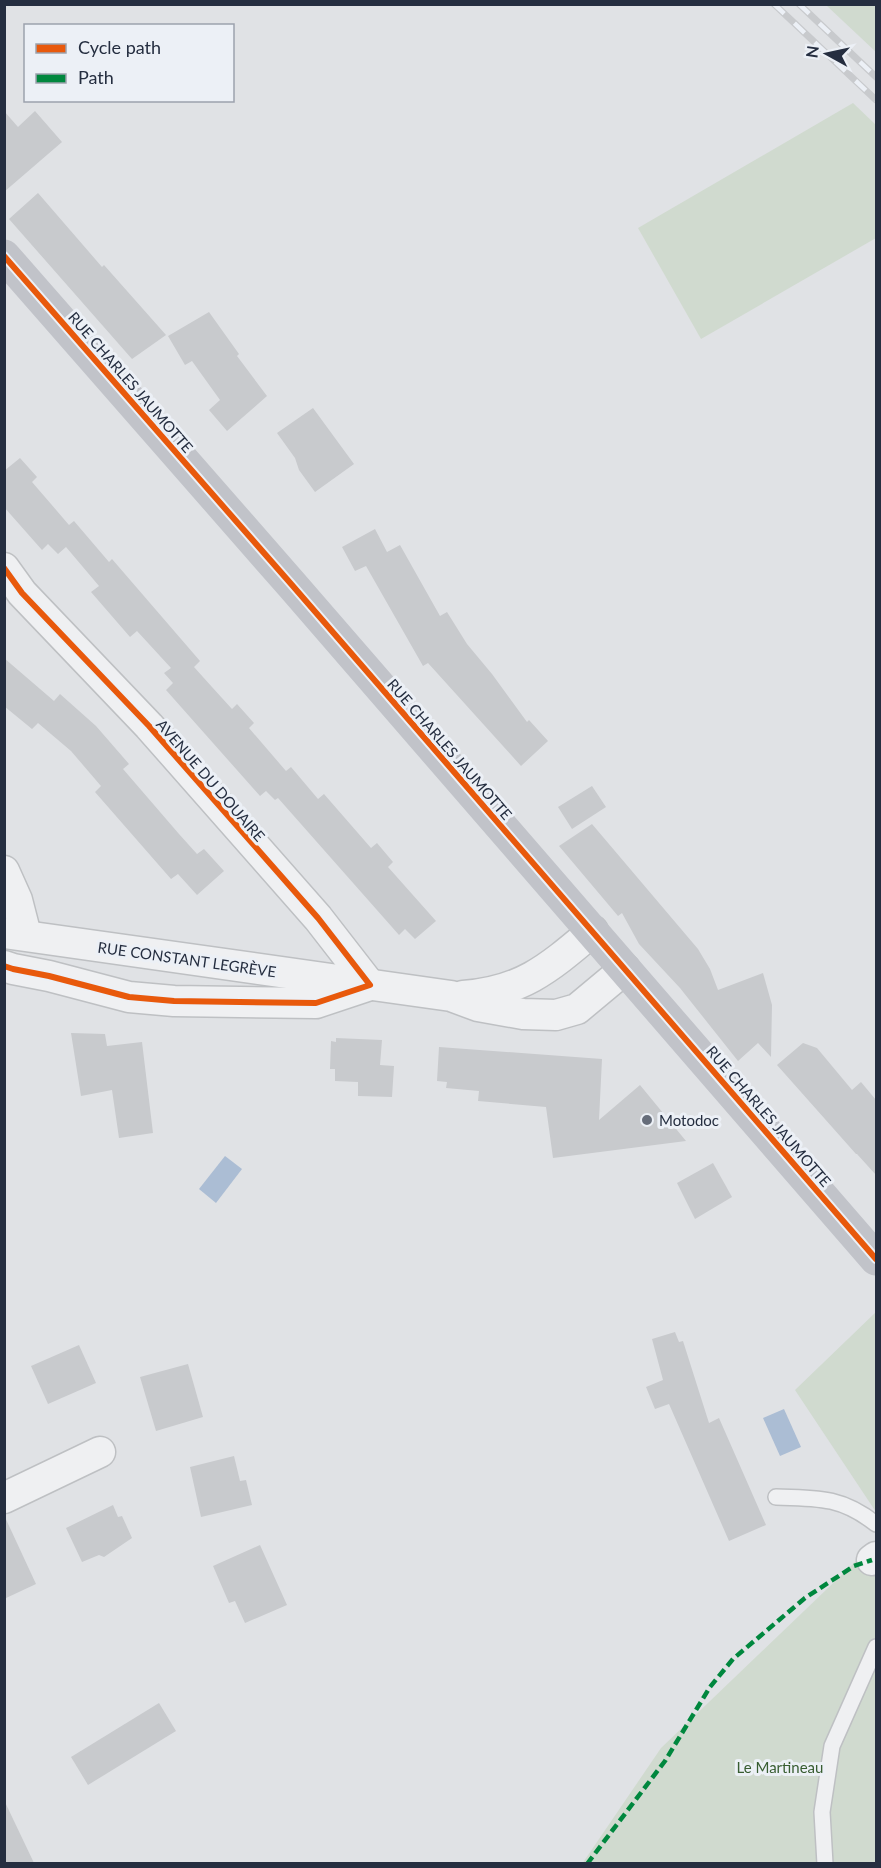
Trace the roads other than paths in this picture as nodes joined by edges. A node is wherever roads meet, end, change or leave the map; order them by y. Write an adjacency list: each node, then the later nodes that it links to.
1 (4, 256): 5 (main road, RUE CHARLES JAUMOTTE)
2 (4, 568): 3 (street, AVENUE DU DOUAIRE)
3 (13, 589): 9 (street, AVENUE DU DOUAIRE)
4 (4, 871): 6 (street)
5 (592, 931): 8 (main road, RUE CHARLES JAUMOTTE); 10 (street, RUE CONSTANT LEGRÈVE)
6 (15, 934): 9 (street, RUE CONSTANT LEGRÈVE)
7 (4, 966): 9 (street, RUE CONSTANT LEGRÈVE)
8 (625, 969): 10 (street, RUE CONSTANT LEGRÈVE); 11 (main road, RUE CHARLES JAUMOTTE)
9 (370, 985): 10 (street, RUE CONSTANT LEGRÈVE)
10 (451, 996)
11 (876, 1259)
12 (100, 1452): 14 (street)
13 (776, 1497): 15 (lane)
14 (4, 1498)
15 (876, 1524)
16 (876, 1647): 17 (lane)
17 (825, 1863)

